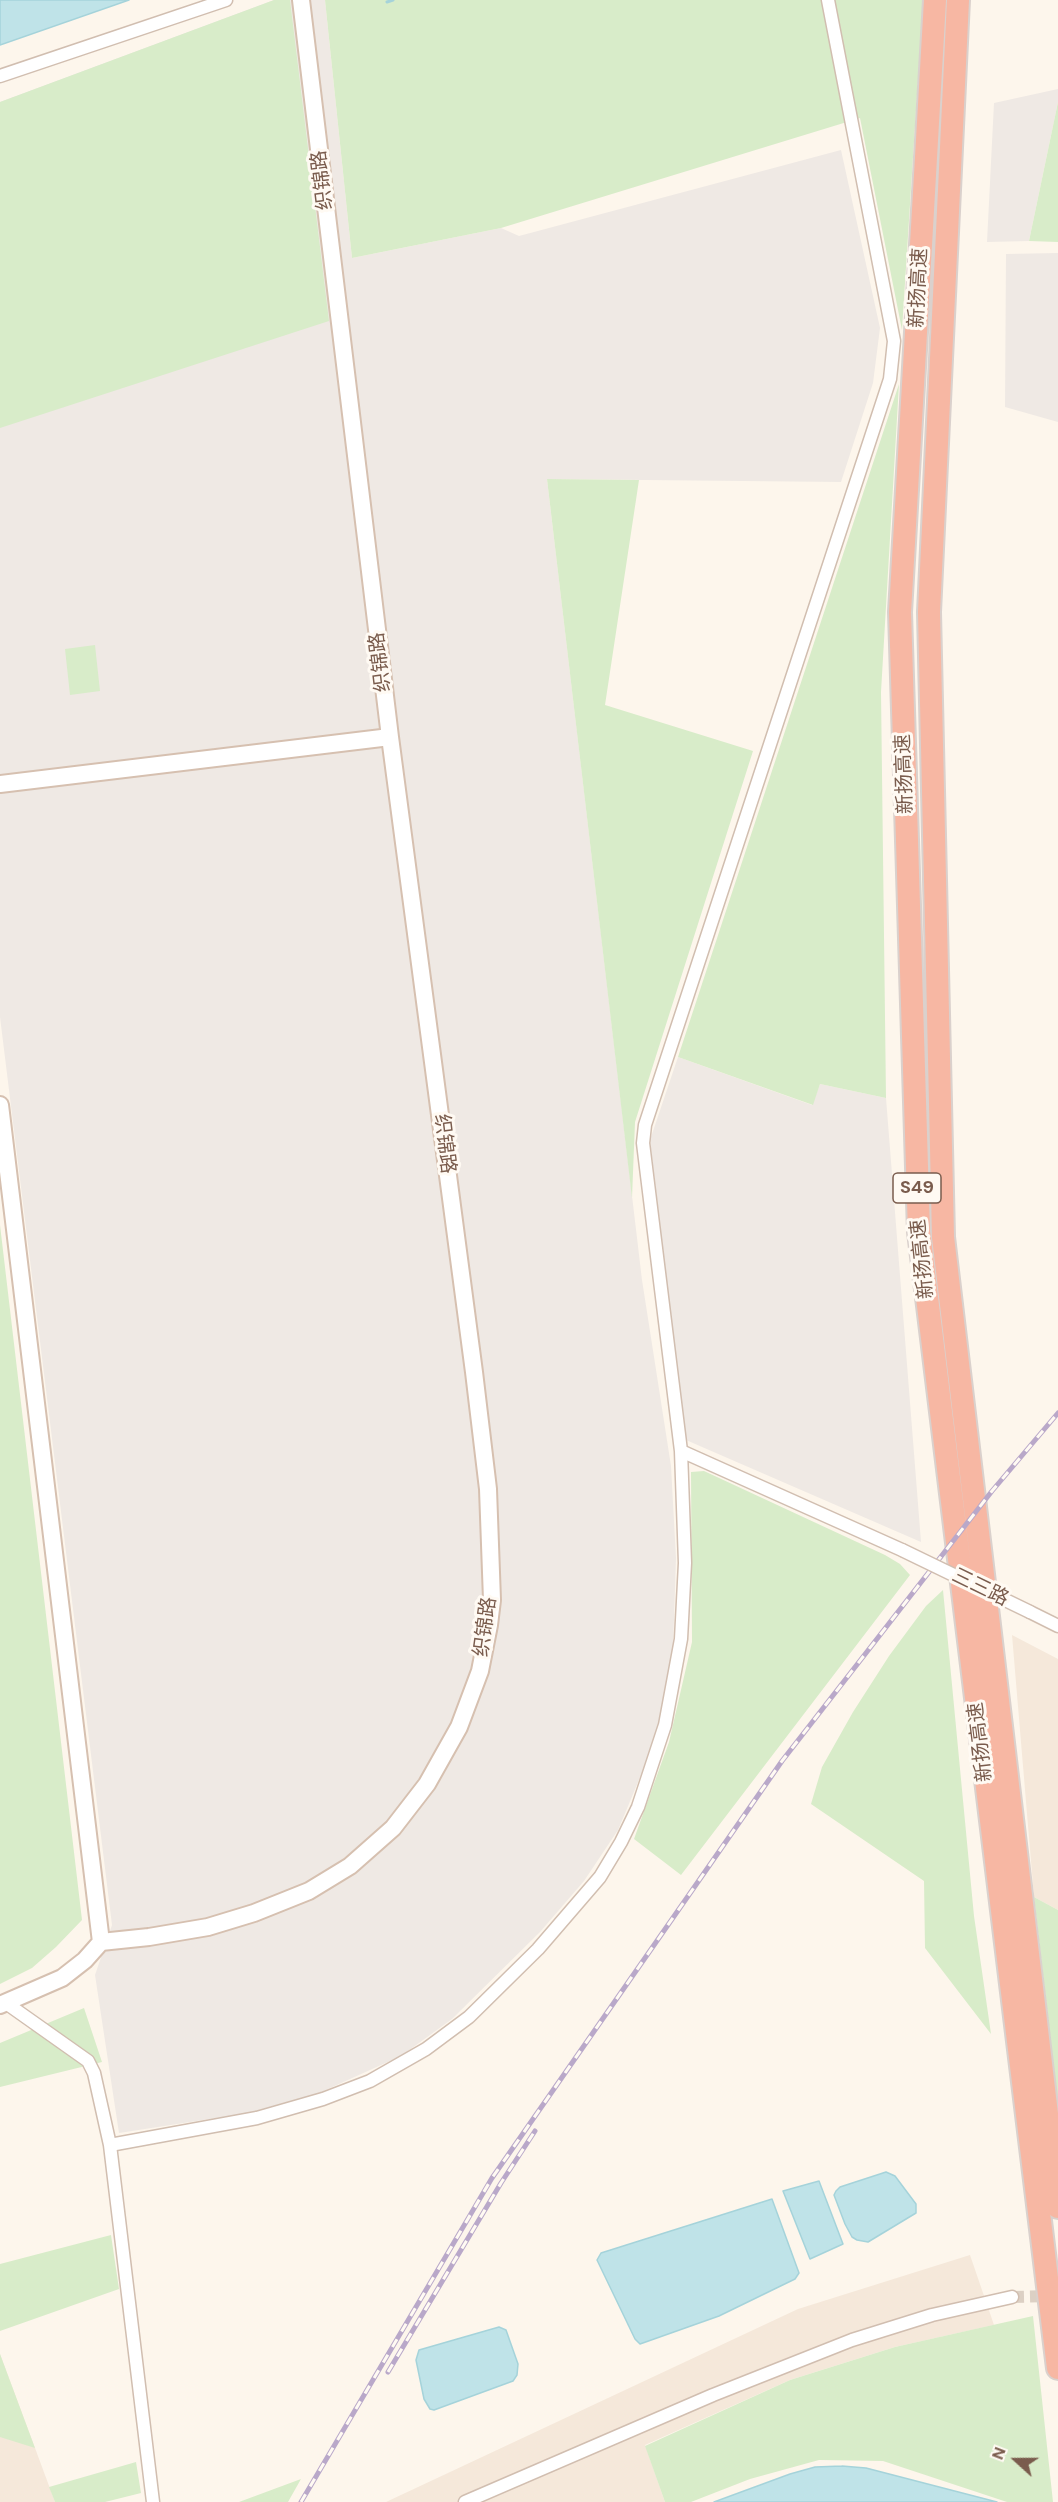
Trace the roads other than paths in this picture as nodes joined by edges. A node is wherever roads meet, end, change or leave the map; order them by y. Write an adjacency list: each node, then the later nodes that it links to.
1 (226, 0): 6 (street)
2 (301, 0): 7 (street, 织锦路)
3 (828, 0): 10 (street)
4 (935, 0): 17 (highway, 新扬高速 / S49)
5 (958, 0): 15 (highway, 新扬高速 / S49)
6 (0, 76)
7 (390, 737): 8 (street); 12 (street, 织锦路)
8 (0, 784)
9 (0, 1105): 12 (street)
10 (681, 1451): 11 (street, 三三路, bridge); 14 (street)
11 (1058, 1626)
12 (101, 1942): 13 (street)
13 (3, 2004): 14 (street)
14 (110, 2145): 18 (street)
15 (1058, 2207)
16 (1012, 2297): 19 (street)
17 (1058, 2368)
18 (153, 2502)
19 (465, 2502)

